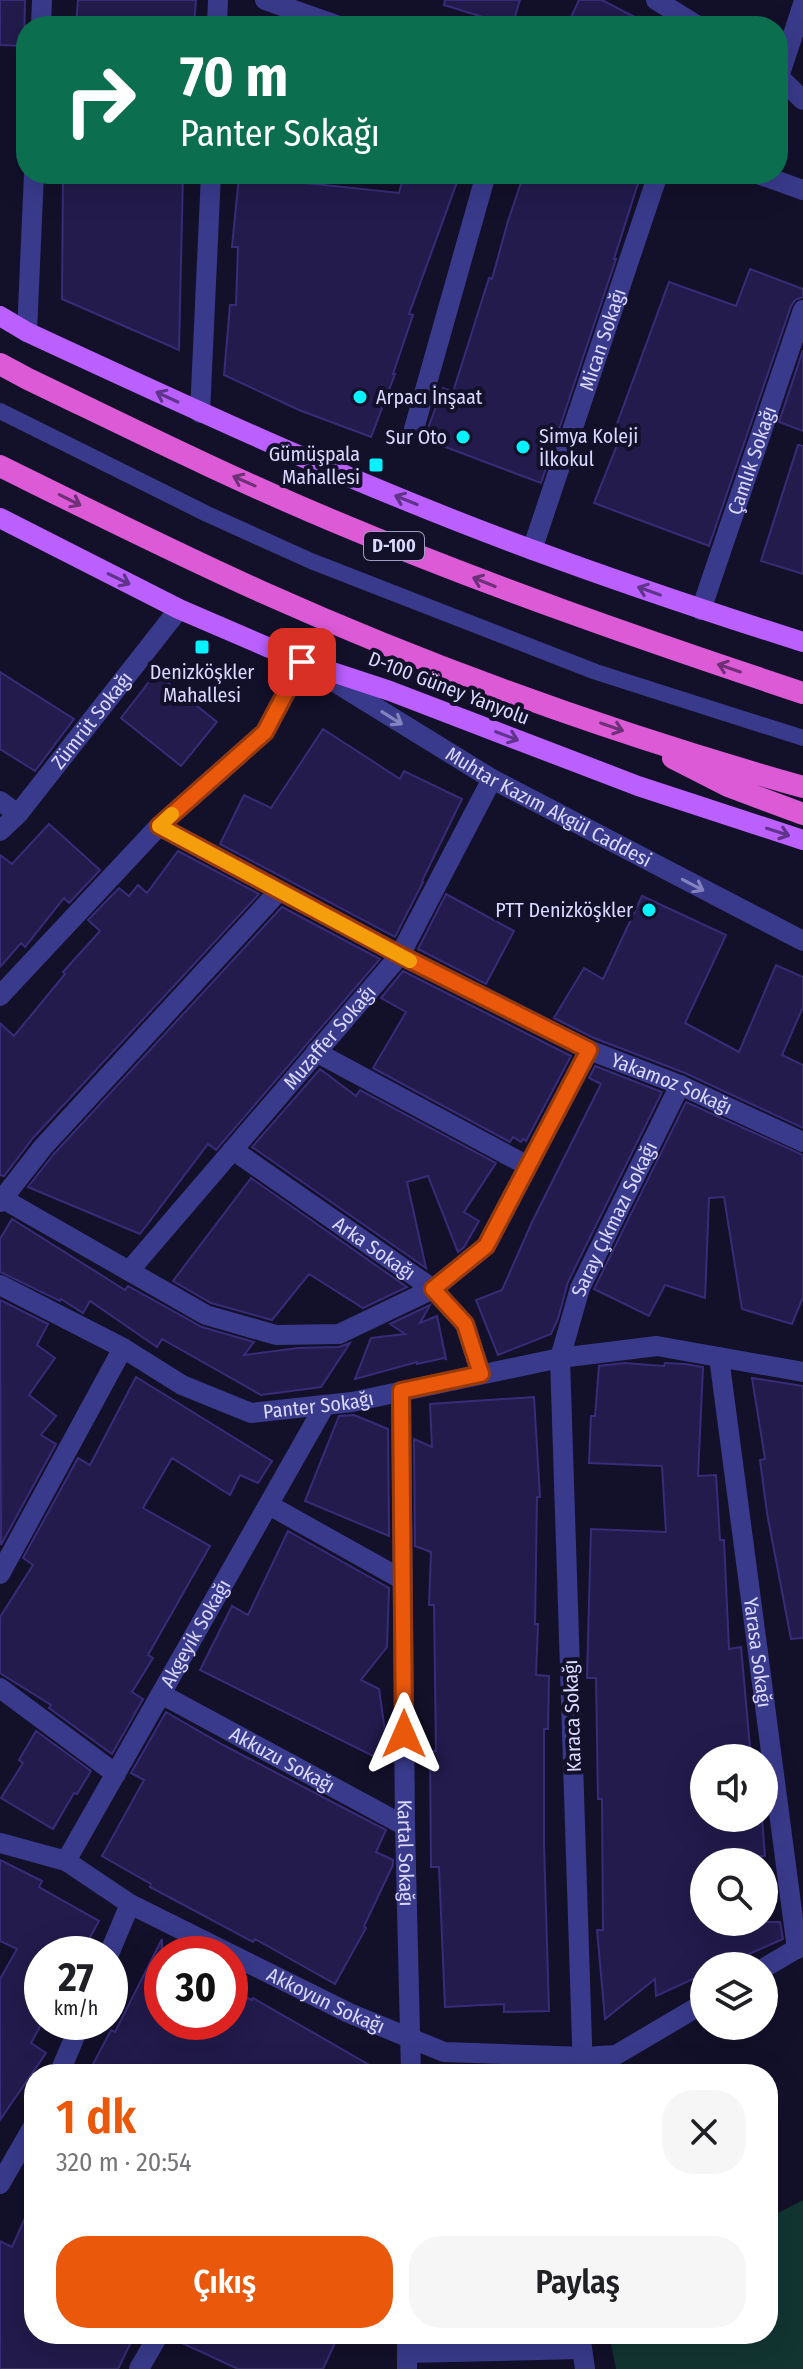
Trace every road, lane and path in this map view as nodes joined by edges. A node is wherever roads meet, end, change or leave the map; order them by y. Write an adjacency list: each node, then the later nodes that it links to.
1 (265, 0): 4 (street)
2 (656, 0): 5 (street)
3 (803, 4): 6 (street)
4 (311, 16)
5 (682, 16)
6 (788, 47)
7 (788, 86): 8 (street)
8 (803, 100)
9 (34, 184): 15 (street)
10 (211, 184): 18 (street)
11 (483, 184): 19 (street)
12 (655, 184): 22 (street, Mican Sokağı)
13 (803, 310): 24 (street, Çamlık Sokağı)
14 (0, 316): 15 (main road)
15 (27, 332): 18 (main road, one-way to 15)
16 (0, 364): 27 (highway, D-100, one-way to 16)
17 (0, 411): 29 (lane)
18 (200, 413): 22 (main road, one-way to 18)
19 (414, 429)
20 (0, 466): 28 (highway, one-way to 28)
21 (0, 518): 23 (main road, D-100 Güney Yanyolu, one-way to 23)
22 (532, 550): 24 (main road, one-way to 22)
23 (179, 609): 26 (main road, D-100 Güney Yanyolu); 33 (street, Zümrüt Sokağı)
24 (701, 610): 25 (main road)
25 (803, 642)
26 (302, 662): 30 (street, Muhtar Kazım Akgül Caddesi, one-way to 30); 35 (street); 37 (main road, D-100 Güney Yanyolu, one-way to 37)
27 (803, 693)
28 (642, 738): 31 (highway); 34 (highway)
29 (803, 738)
30 (492, 779): 39 (street, Muhtar Kazım Akgül Caddesi, one-way to 39); 40 (street, Muzaffer Sokağı)
31 (803, 787)
32 (0, 801): 33 (street)
33 (18, 814): 36 (street, Zümrüt Sokağı)
34 (803, 814)
35 (159, 826): 38 (street, Yakamoz Sokağı); 41 (street)
36 (0, 831)
37 (803, 840)
38 (279, 891): 40 (street, Yakamoz Sokağı); 48 (street)
39 (803, 941)
40 (400, 955): 42 (street, Yakamoz Sokağı); 43 (street, Muzaffer Sokağı)
41 (0, 996)
42 (589, 1050): 44 (street, Yakamoz Sokağı); 47 (street)
43 (316, 1052): 46 (street, Muzaffer Sokağı); 47 (street)
44 (680, 1085): 45 (street, Yakamoz Sokağı); 54 (street, Saray Çıkmazı Sokağı)
45 (803, 1142)
46 (233, 1150): 49 (street, Muzaffer Sokağı); 51 (street, Arka Sokağı)
47 (528, 1166): 51 (street)
48 (1, 1200): 49 (street)
49 (129, 1271): 51 (street)
50 (0, 1285): 52 (street, Panter Sokağı)
51 (433, 1289): 56 (street, Arka Sokağı)
52 (123, 1348): 58 (street, Panter Sokağı); 60 (street)
53 (719, 1357): 54 (street, Panter Sokağı); 55 (street, Panter Sokağı); 70 (street, Yarasa Sokağı)
54 (560, 1358): 56 (street, Panter Sokağı); 78 (street, Karaca Sokağı)
55 (803, 1372)
56 (481, 1374): 57 (street, Panter Sokağı)
57 (401, 1391): 58 (street, Panter Sokağı); 61 (street, Kartal Sokağı)
58 (325, 1405): 59 (street, Akgeyik Sokağı)
59 (269, 1505): 61 (street); 63 (street, Akgeyik Sokağı)
60 (0, 1574)
61 (403, 1580): 65 (street, Kartal Sokağı)
62 (0, 1688): 64 (street)
63 (161, 1694): 64 (street, Akgeyik Sokağı); 65 (street, Akkuzu Sokağı)
64 (116, 1774): 67 (street, Akgeyik Sokağı)
65 (405, 1826): 74 (street, Kartal Sokağı)
66 (0, 1843): 67 (street, Akkoyun Sokağı)
67 (66, 1861): 68 (street, Akkoyun Sokağı)
68 (130, 1904): 69 (street); 74 (street, Akkoyun Sokağı)
69 (117, 1936)
70 (800, 1947): 71 (street)
71 (778, 1960)
72 (690, 2011): 79 (street, Akkoyun Sokağı)
73 (73, 2040): 75 (street)
74 (411, 2040): 76 (street, Kartal Sokağı); 77 (street, Akkoyun Sokağı)
75 (63, 2064)
76 (411, 2064)
77 (563, 2064)
78 (583, 2064)
79 (589, 2064)
80 (24, 2142): 81 (street)
81 (0, 2184)
82 (153, 2344): 85 (street)
83 (582, 2351): 84 (street)
84 (407, 2352)
85 (139, 2369)

